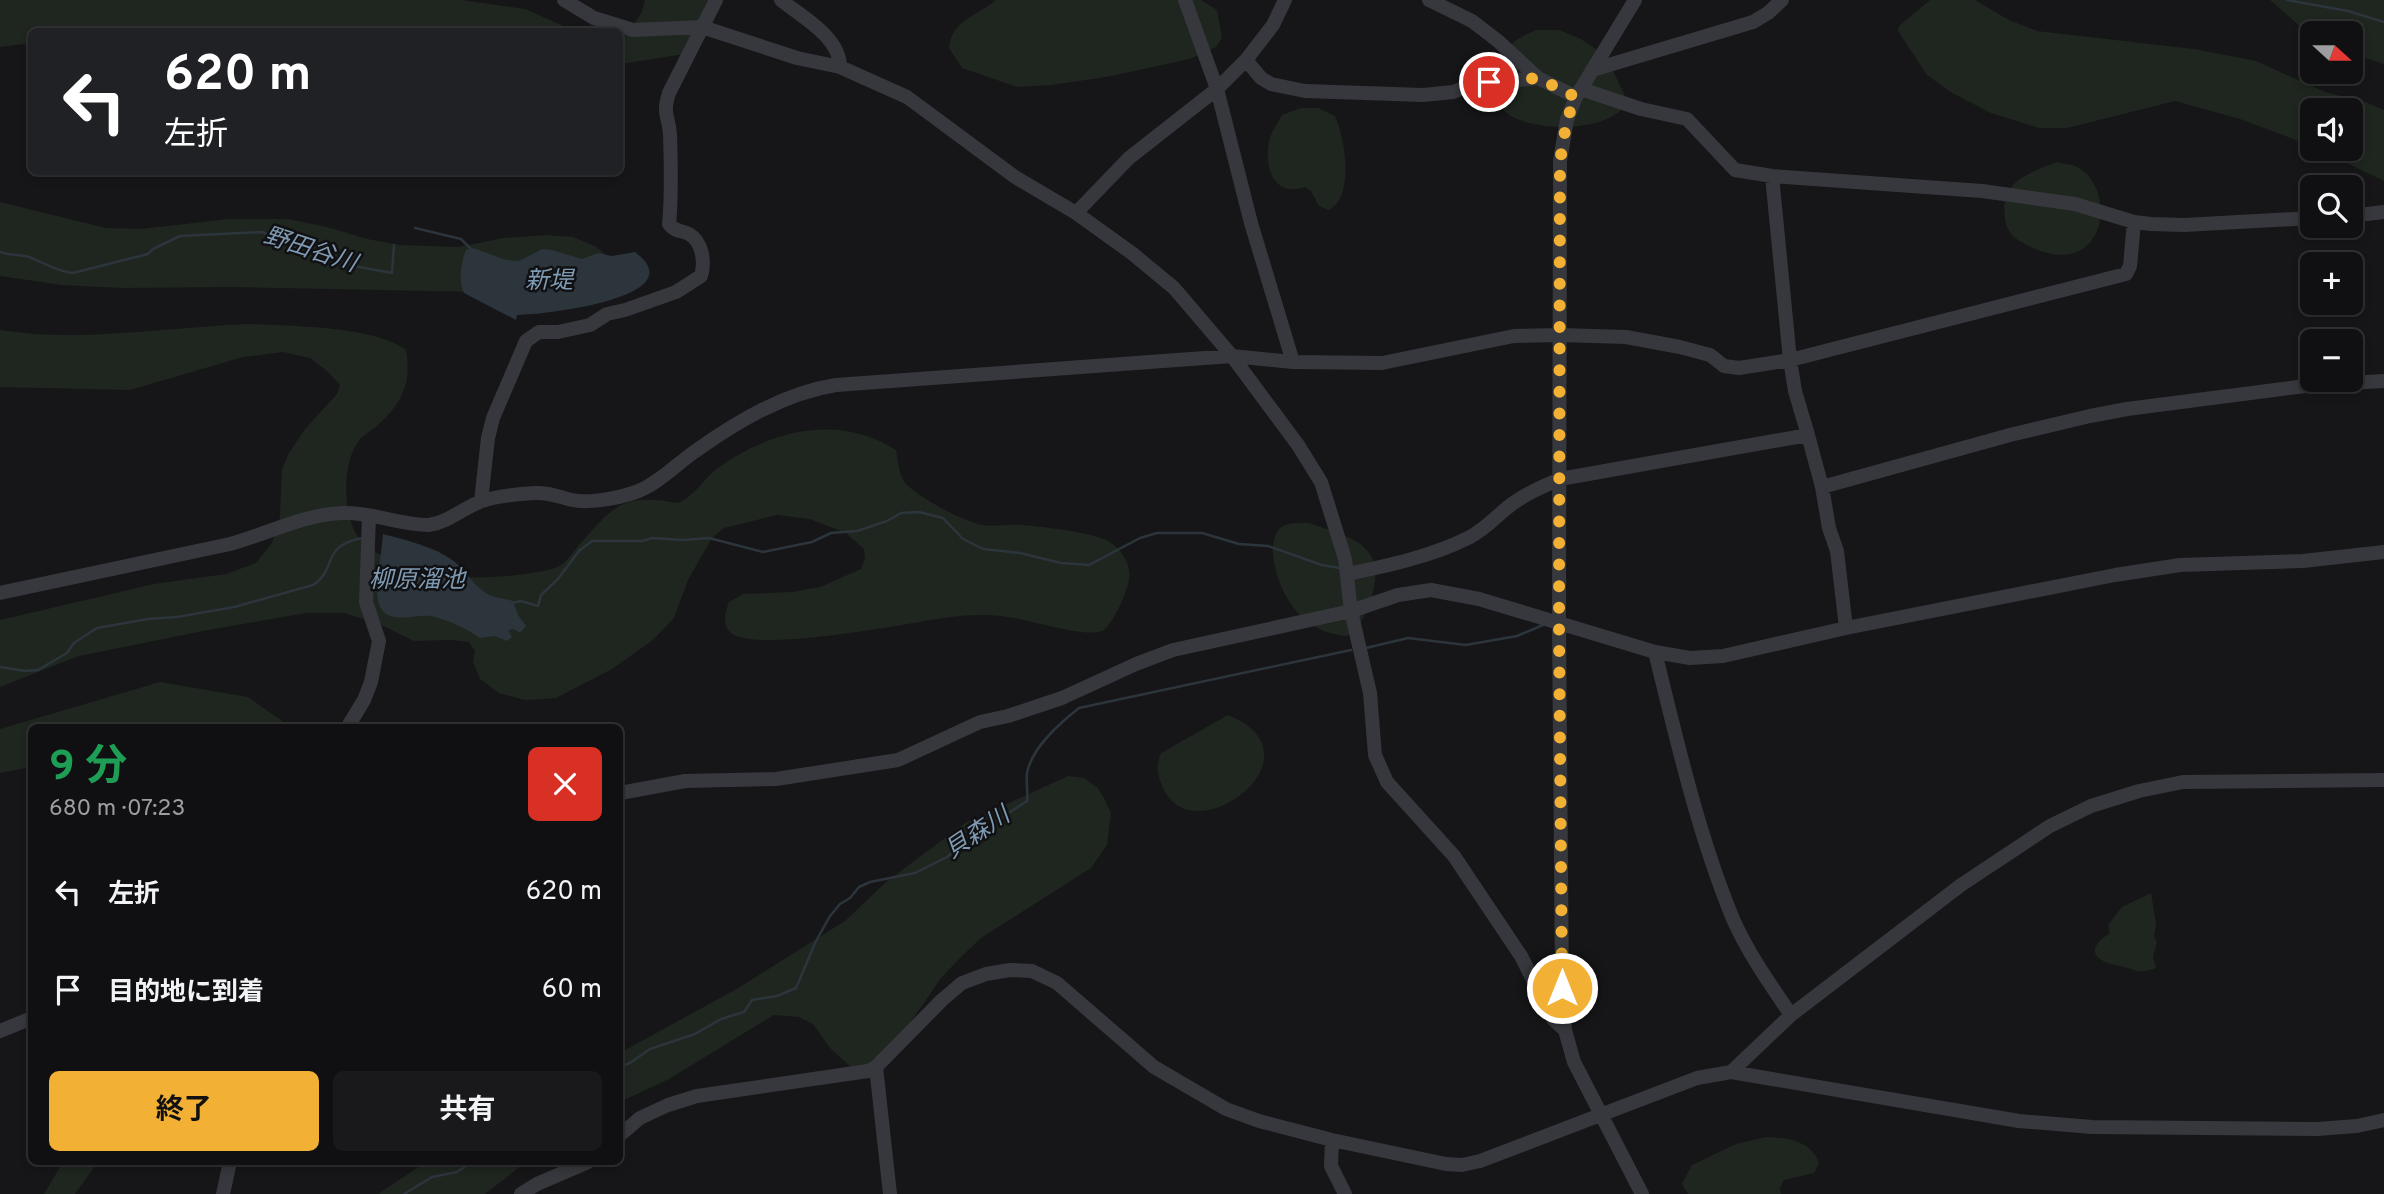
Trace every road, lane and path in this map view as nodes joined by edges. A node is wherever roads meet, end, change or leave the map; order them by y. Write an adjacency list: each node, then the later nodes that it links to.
1 (564, 0): 9 (street)
2 (716, 0): 9 (street)
3 (781, 0): 11 (street)
4 (1185, 0): 14 (street)
5 (1285, 0): 10 (street)
6 (1429, 0): 13 (street)
7 (1635, 0): 12 (street)
8 (1782, 0): 12 (street)
9 (702, 27): 11 (street); 30 (street)
10 (1246, 60): 13 (street); 14 (street)
11 (840, 67): 18 (street)
12 (1592, 70): 15 (street)
13 (1538, 78): 15 (street)
14 (1217, 89): 18 (street); 25 (street)
15 (1578, 93): 16 (street); 22 (street)
16 (1772, 176): 21 (street); 24 (street)
17 (2384, 212): 19 (street)
18 (1076, 213): 23 (street)
19 (2363, 214)
20 (2300, 219): 21 (street)
21 (2134, 222): 24 (street)
22 (1560, 335): 24 (street); 25 (street); 28 (street)
23 (1232, 356): 25 (street); 30 (street); 33 (street)
24 (1790, 360): 27 (street)
25 (1293, 362)
26 (2384, 381): 29 (street)
27 (1808, 435): 28 (street); 29 (street)
28 (1560, 479): 33 (street); 36 (street)
29 (1822, 487): 37 (street)
30 (481, 501): 31 (street)
31 (369, 516): 34 (street); 39 (street)
32 (2384, 552): 37 (street)
33 (1347, 574): 35 (street)
34 (0, 593)
35 (1351, 611): 36 (street); 41 (street); 44 (street)
36 (1559, 624): 38 (street); 44 (street)
37 (1846, 628): 38 (street)
38 (1654, 652): 42 (street)
39 (349, 724)
40 (2384, 780): 42 (street)
41 (623, 792)
42 (1791, 1015): 47 (street)
43 (28, 1020): 45 (street)
44 (1565, 1030): 48 (street)
45 (0, 1031)
46 (876, 1067): 50 (street); 51 (street); 57 (street)
47 (1731, 1072): 48 (street); 49 (street)
48 (1601, 1115): 51 (street); 54 (street)
49 (2384, 1120)
50 (623, 1132)
51 (1332, 1140): 58 (street)
52 (229, 1165): 55 (street)
53 (581, 1165): 56 (street)
54 (1638, 1192)
55 (223, 1194)
56 (521, 1194)
57 (890, 1194)
58 (1345, 1194)

